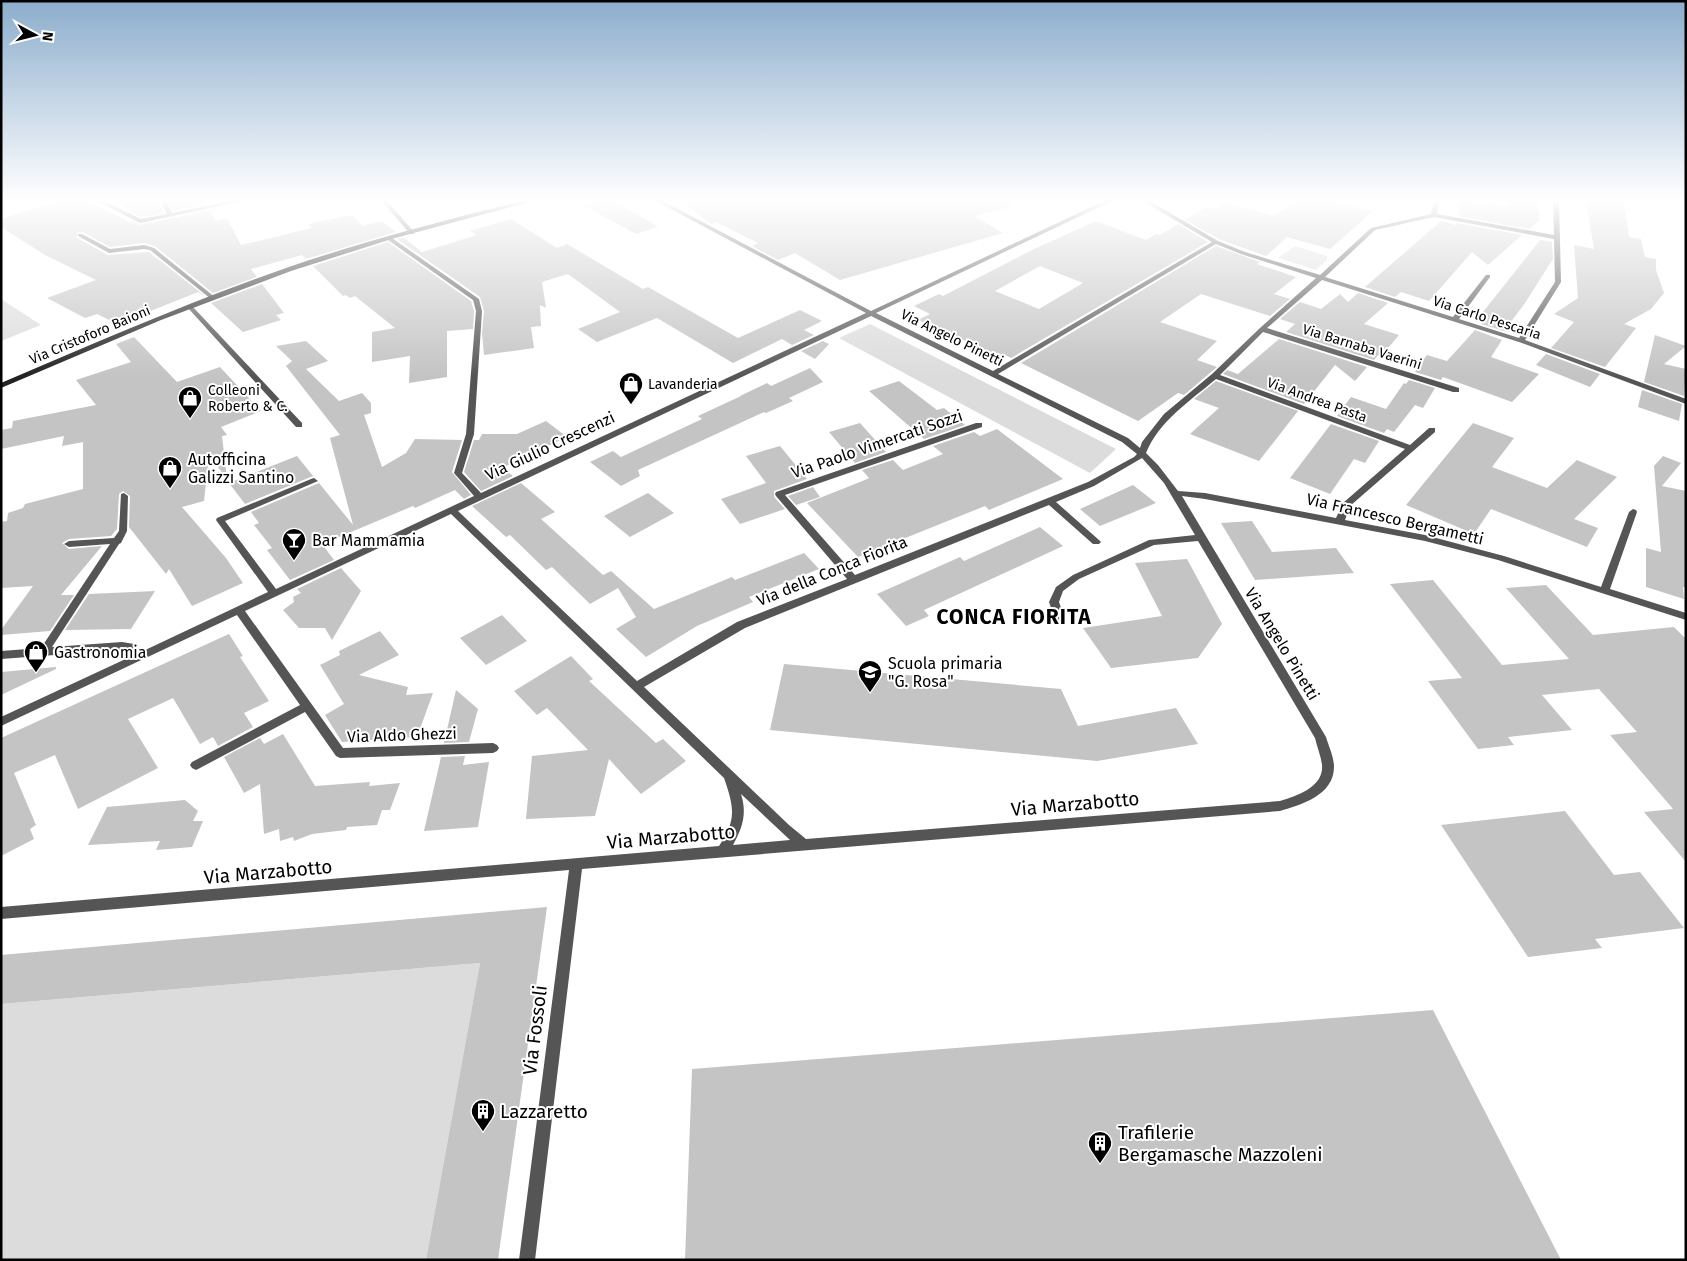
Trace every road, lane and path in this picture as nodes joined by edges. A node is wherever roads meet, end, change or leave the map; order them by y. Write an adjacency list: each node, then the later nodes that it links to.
1 (164, 259): 12 (street)
2 (324, 259): 12 (street, Via Cristoforo Baioni)
3 (418, 259): 31 (street)
4 (769, 259): 14 (street, Via Angelo Pinetti)
5 (988, 259): 14 (street, Via Giulio Crescenzi)
6 (1188, 259): 18 (street)
7 (1262, 259): 11 (street, Via Carlo Pescaria)
8 (1340, 259): 11 (street)
9 (1558, 259): 17 (street)
10 (1488, 276): 15 (street)
11 (1320, 277): 15 (street, Via Carlo Pescaria); 16 (street)
12 (213, 298): 13 (street, Via Cristoforo Baioni)
13 (190, 307): 20 (street, Via Cristoforo Baioni); 23 (street)
14 (872, 314): 18 (street, Via Angelo Pinetti); 31 (street, Via Giulio Crescenzi)
15 (1455, 320): 17 (street, Via Carlo Pescaria)
16 (1262, 329): 19 (street); 21 (street, Via Barnaba Vaerini)
17 (1521, 341): 22 (street, Via Carlo Pescaria)
18 (993, 374): 27 (street, Via Angelo Pinetti)
19 (1215, 376): 26 (street, Via Andrea Pasta); 27 (street)
20 (1, 386)
21 (1456, 390)
22 (1686, 402)
23 (299, 425)
24 (978, 425): 40 (street, Via Paolo Vimercati Sozzi)
25 (1432, 430): 26 (street)
26 (1410, 448): 35 (street)
27 (1143, 452): 29 (street, Via Angelo Pinetti); 32 (street, Via della Conca Fiorita)
28 (314, 482): 42 (street)
29 (1176, 493): 35 (street, Via Francesco Bergametti); 36 (street, Via Angelo Pinetti)
30 (124, 496): 37 (street)
31 (480, 497): 33 (street, Via Giulio Crescenzi)
32 (1050, 501): 38 (street); 40 (street, Via della Conca Fiorita)
33 (452, 510): 42 (street, Via Giulio Crescenzi); 49 (street)
34 (1633, 512): 41 (street)
35 (1340, 520): 41 (street, Via Francesco Bergametti)
36 (1200, 538): 45 (street); 54 (street, Via Angelo Pinetti)
37 (118, 541): 39 (street); 46 (street)
38 (1096, 542)
39 (69, 544)
40 (854, 580): 49 (street, Via della Conca Fiorita)
41 (1605, 590): 44 (street, Via Francesco Bergametti)
42 (274, 593): 43 (street, Via Giulio Crescenzi)
43 (239, 610): 48 (street, Via Giulio Crescenzi); 50 (street, Via Aldo Ghezzi)
44 (1686, 617)
45 (1060, 619)
46 (44, 652): 47 (street); 48 (street)
47 (1, 655)
48 (139, 656): 51 (street, Via Giulio Crescenzi)
49 (635, 687): 55 (street)
50 (306, 707): 52 (street, Via Aldo Ghezzi); 53 (street)
51 (1, 722)
52 (493, 748)
53 (196, 765)
54 (1329, 769): 56 (street, Via Marzabotto)
55 (729, 775): 56 (street); 57 (street)
56 (805, 845): 57 (street, Via Marzabotto)
57 (722, 851): 58 (street, Via Marzabotto)
58 (576, 864): 59 (street, Via Marzabotto); 60 (street, Via Fossoli)
59 (1, 913)
60 (527, 1260)

